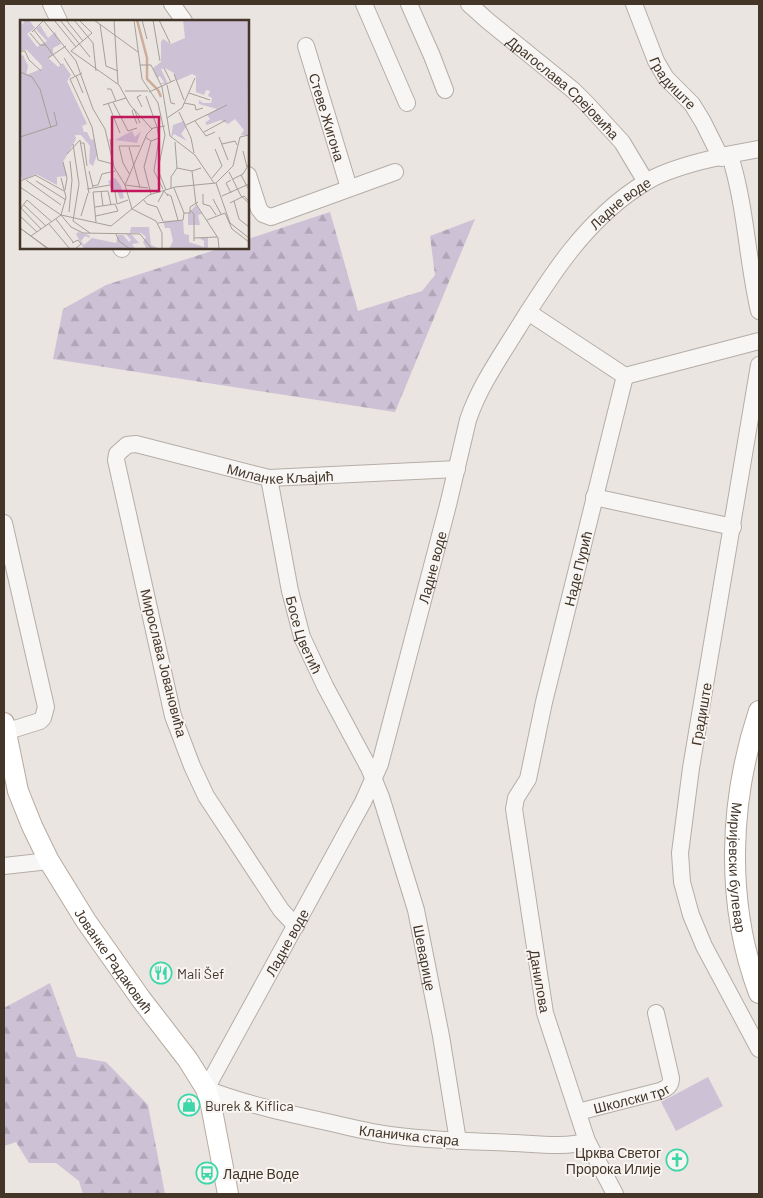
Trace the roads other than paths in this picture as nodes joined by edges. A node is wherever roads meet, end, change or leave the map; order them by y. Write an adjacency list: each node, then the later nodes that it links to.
1 (51, 4): 7 (street)
2 (172, 4): 8 (street)
3 (364, 4): 11 (street)
4 (409, 4): 10 (street)
5 (469, 4): 16 (street, Драгослава Срејовића)
6 (634, 4): 13 (street, Градиште)
7 (59, 20)
8 (183, 20)
9 (306, 46): 17 (street, Стеве Жигона)
10 (445, 90)
11 (407, 103)
12 (759, 149): 13 (street, Ладне воде)
13 (725, 157): 16 (street, Ладне воде); 18 (street, Градиште)
14 (395, 172): 17 (street)
15 (249, 178): 17 (street)
16 (646, 182): 19 (street, Ладне воде)
17 (349, 188)
18 (759, 311)
19 (528, 312): 22 (street); 24 (street, Ладне воде)
20 (759, 342): 22 (street)
21 (759, 365): 28 (street, Градиште)
22 (625, 376): 26 (street, Наде Пурић)
23 (116, 460): 25 (street, Миланке Кљајић); 37 (street, Мирослава Јовановића)
24 (457, 469): 25 (street, Миланке Кљајић); 34 (street, Ладне воде)
25 (269, 478): 34 (street, Босе Цветић)
26 (594, 497): 28 (street); 33 (street, Наде Пурић)
27 (4, 523): 29 (street)
28 (733, 527): 40 (street, Градиште)
29 (8, 557): 31 (street)
30 (759, 711): 38 (main road, Миријевски булевар)
31 (5, 727): 32 (main road, Јованке Радаковић)
32 (7, 754): 35 (main road, Јованке Радаковић)
33 (533, 761): 42 (street, Данилова)
34 (374, 779): 37 (street, Ладне воде); 43 (street, Шеварице)
35 (49, 861): 36 (street); 41 (main road, Јованке Радаковић)
36 (4, 866)
37 (296, 926): 41 (street, Ладне воде)
38 (759, 993)
39 (656, 1013): 42 (street, Школски трг)
40 (759, 1049)
41 (206, 1089): 43 (street, Кланичка стара); 45 (main road, Јованке Радаковић)
42 (578, 1112): 44 (street, Данилова)
43 (458, 1141): 44 (street, Кланичка стара)
44 (587, 1141): 46 (street, Данилова)
45 (228, 1194)
46 (615, 1194)

